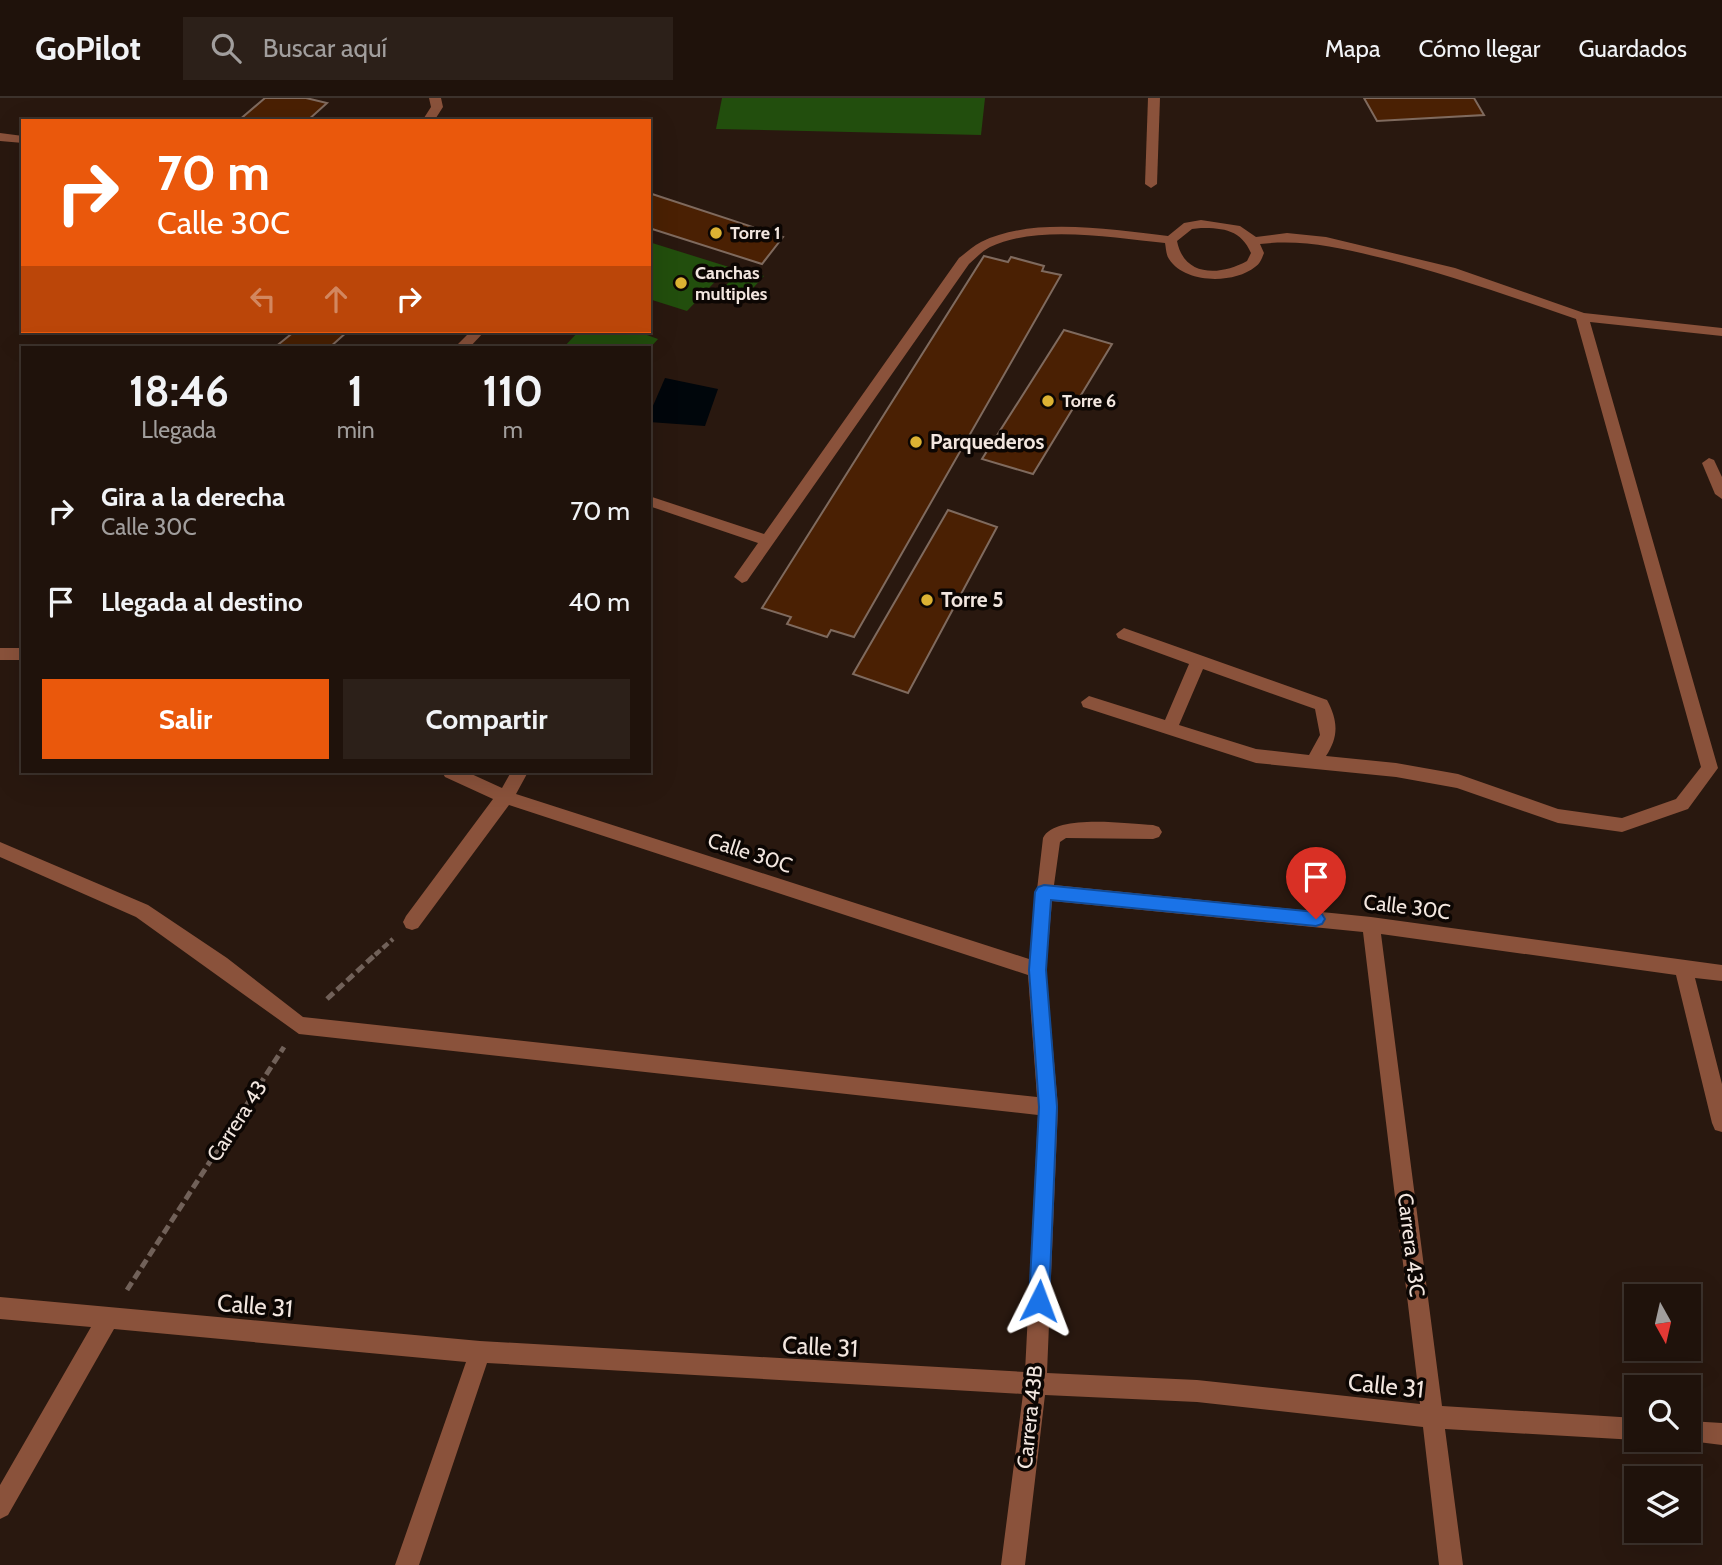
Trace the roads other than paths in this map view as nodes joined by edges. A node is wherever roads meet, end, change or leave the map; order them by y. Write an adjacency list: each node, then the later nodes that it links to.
1 (435, 98): 3 (street)
2 (1154, 98): 6 (street)
3 (429, 119)
4 (0, 137): 5 (street)
5 (21, 140)
6 (1151, 184)
7 (1171, 240): 8 (street); 8 (street); 16 (street)
8 (1253, 241): 9 (street)
9 (1582, 317): 10 (street); 25 (street)
10 (1722, 332)
11 (476, 333): 12 (street)
12 (463, 346)
13 (1709, 463): 14 (street)
14 (1722, 494)
15 (651, 502): 16 (street)
16 (767, 540): 17 (street)
17 (741, 577)
18 (1124, 634): 21 (street)
19 (0, 654): 20 (street)
20 (21, 654)
21 (1198, 661): 23 (street); 24 (street)
22 (1089, 702): 23 (street)
23 (1169, 729): 24 (street)
24 (1313, 762): 25 (street)
25 (1716, 769)
26 (453, 773): 28 (street, Calle 30C)
27 (519, 773): 28 (street)
28 (505, 797): 32 (street); 35 (street, Calle 30C)
29 (1153, 832): 31 (street, Carrera 43B)
30 (0, 849): 37 (street)
31 (1044, 892): 33 (street, Calle 30C); 35 (street, Carrera 43B)
32 (412, 922)
33 (1371, 925): 34 (street, Calle 30C); 43 (street, Carrera 43C)
34 (1683, 967): 36 (street, Calle 30C); 38 (street)
35 (1037, 970): 37 (street, Carrera 43B)
36 (1722, 973)
37 (1048, 1107): 42 (street, Carrera 43B)
38 (1722, 1123)
39 (0, 1308): 40 (street, Calle 31)
40 (108, 1319): 41 (street, Calle 31); 47 (street)
41 (480, 1352): 42 (street, Calle 31); 48 (street)
42 (1035, 1385): 43 (street, Calle 31); 49 (street, Carrera 43B)
43 (1432, 1417): 44 (street, Calle 31); 50 (street, Carrera 43C)
44 (1624, 1428)
45 (1701, 1433): 46 (street)
46 (1722, 1434)
47 (0, 1507)
48 (407, 1565)
49 (1013, 1565)
50 (1451, 1565)

